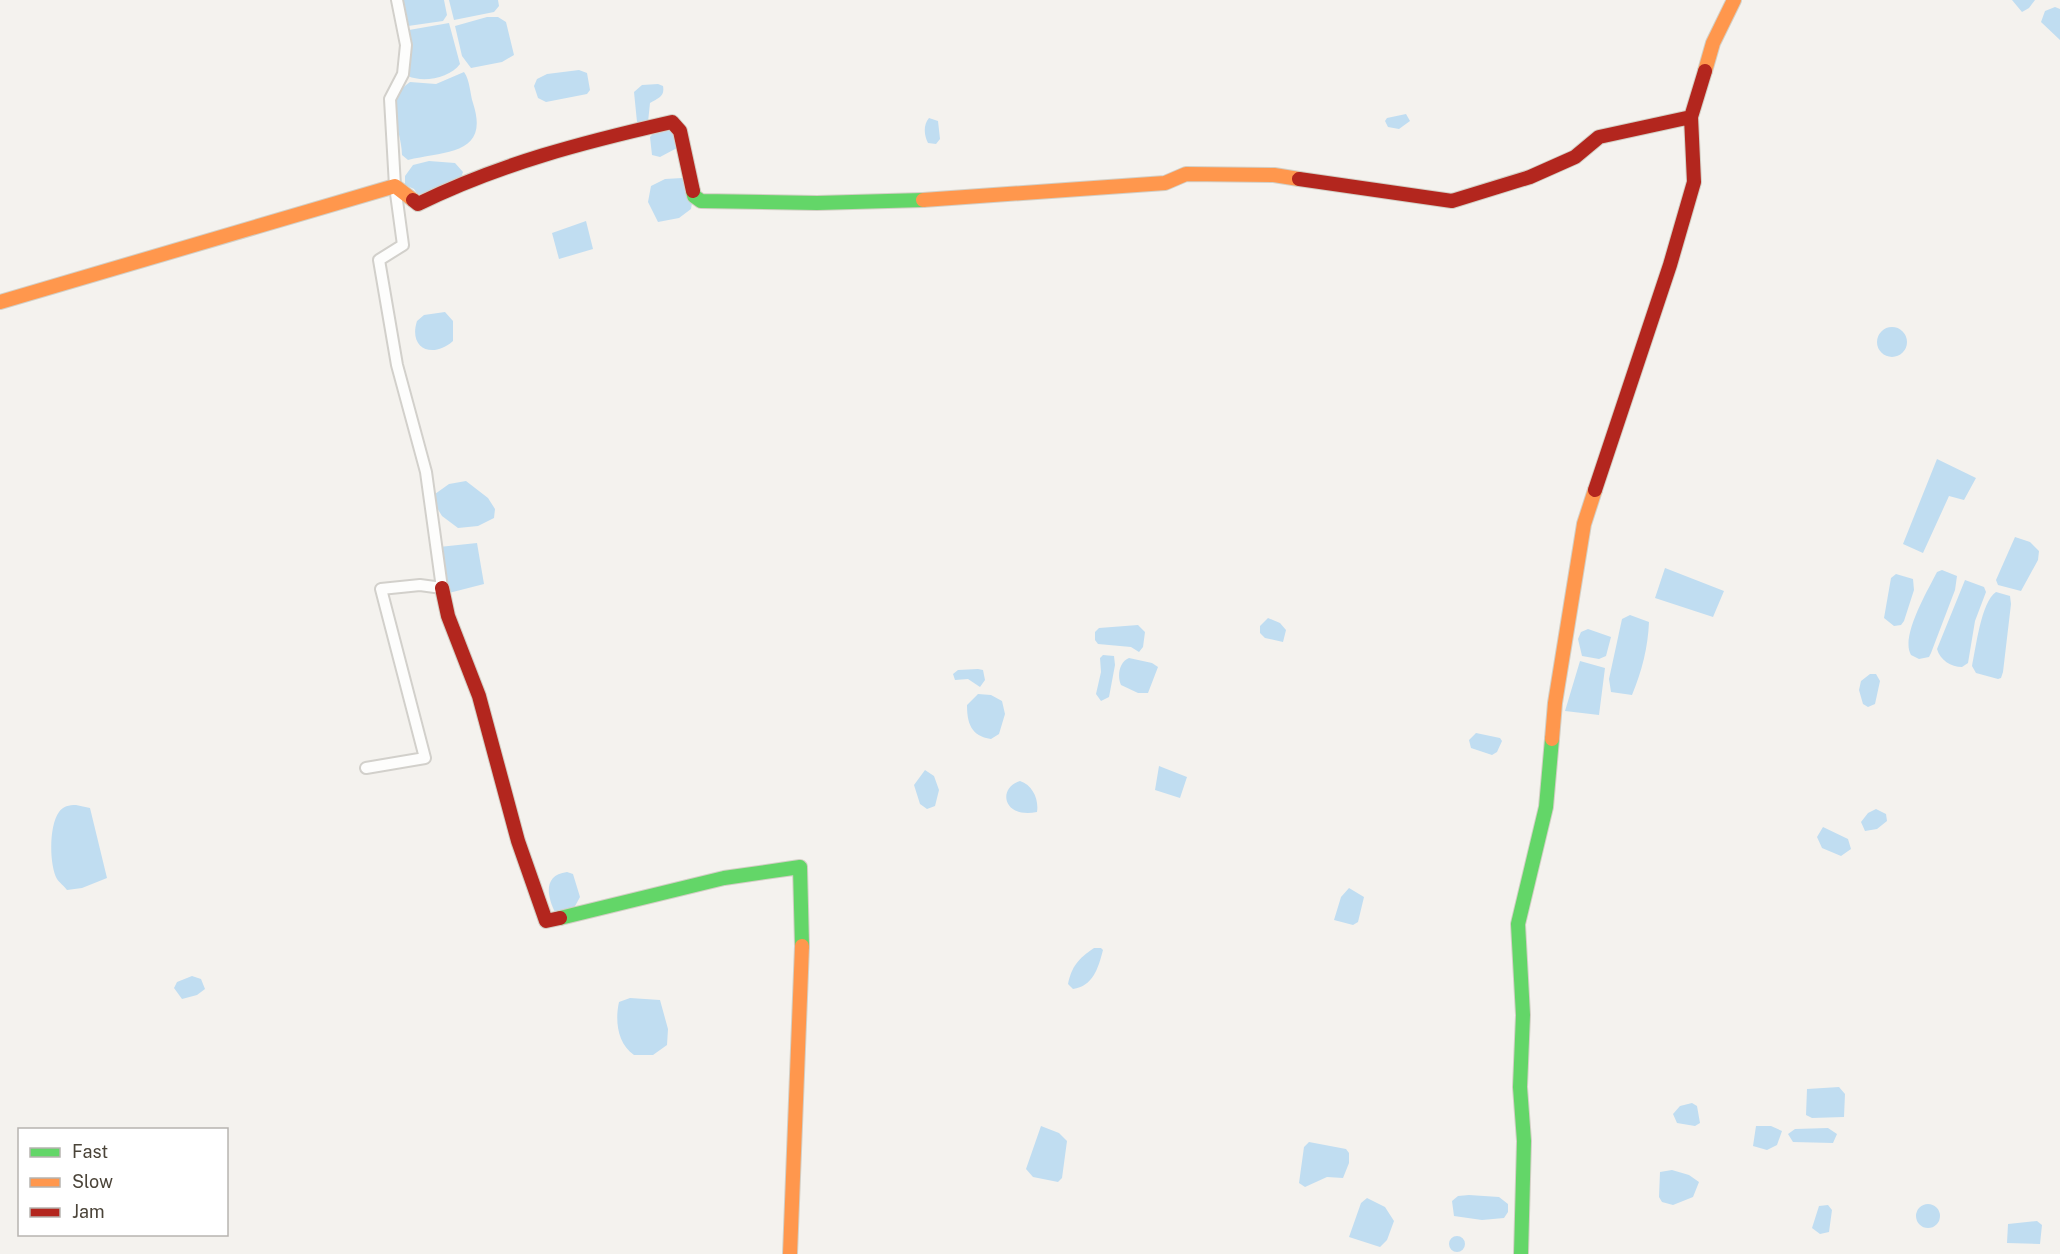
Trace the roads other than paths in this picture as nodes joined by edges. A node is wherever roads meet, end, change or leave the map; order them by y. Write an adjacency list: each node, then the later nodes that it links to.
1 (397, 0): 4 (street)
2 (1734, 0): 3 (street)
3 (1691, 117): 4 (street); 9 (street)
4 (395, 186): 5 (street); 6 (street)
5 (0, 302)
6 (442, 588): 7 (street); 8 (street)
7 (366, 768)
8 (790, 1254)
9 (1521, 1254)

